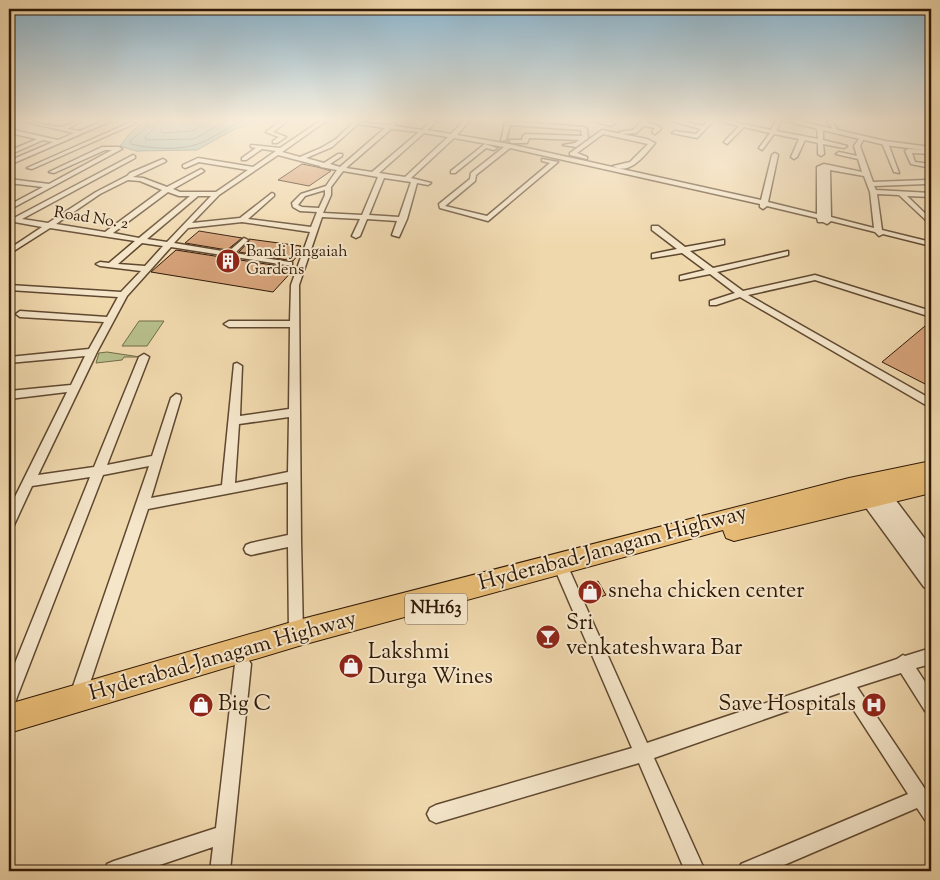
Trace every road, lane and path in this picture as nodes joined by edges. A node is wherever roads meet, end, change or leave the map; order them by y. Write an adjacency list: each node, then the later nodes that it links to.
1 (43, 162): 30 (street)
2 (74, 162): 35 (street)
3 (94, 162): 38 (street)
4 (123, 162): 50 (street)
5 (160, 162): 41 (street)
6 (194, 162): 27 (street)
7 (210, 162): 32 (street)
8 (263, 162): 32 (street)
9 (308, 162): 28 (street)
10 (329, 162): 28 (street)
11 (349, 162): 31 (street)
12 (387, 162): 39 (street)
13 (428, 162): 42 (street)
14 (466, 162): 36 (street)
15 (488, 162): 16 (street)
16 (555, 162)
17 (577, 162): 26 (street)
18 (587, 162): 26 (street)
19 (634, 162): 26 (street)
20 (772, 162): 60 (street)
21 (837, 162): 34 (street)
22 (862, 162): 34 (street)
23 (893, 162): 37 (street)
24 (912, 162): 29 (street)
25 (9, 164): 30 (street)
26 (591, 164): 60 (street)
27 (185, 166)
28 (323, 166): 31 (street)
29 (931, 166)
30 (30, 168): 35 (street)
31 (341, 169): 39 (street); 49 (street)
32 (254, 170): 56 (street)
33 (201, 171): 52 (street)
34 (865, 171): 47 (street); 67 (street)
35 (52, 172): 38 (street)
36 (453, 172)
37 (897, 172)
38 (69, 175): 48 (street)
39 (373, 175): 40 (street)
40 (382, 176): 42 (street); 63 (street)
41 (129, 178): 52 (street); 54 (street)
42 (411, 180): 46 (street); 64 (street)
43 (9, 181): 45 (street)
44 (926, 182): 47 (street)
45 (24, 183): 48 (street); 51 (street)
46 (428, 183)
47 (870, 184): 53 (street)
48 (48, 186): 50 (street); 61 (street)
49 (328, 187): 62 (street); 62 (street)
50 (71, 189): 54 (street); 65 (street)
51 (9, 190)
52 (166, 190): 58 (street); 74 (street)
53 (873, 192): 55 (street); 73 (street)
54 (98, 193): 69 (street)
55 (900, 193): 57 (street); 68 (street)
56 (217, 194): 58 (street); 70 (street)
57 (931, 194)
58 (195, 195): 77 (street)
59 (272, 195): 66 (street)
60 (764, 205): 67 (street)
61 (9, 208)
62 (320, 213): 63 (street); 72 (street)
63 (363, 217): 64 (street); 76 (street)
64 (403, 219): 75 (street)
65 (12, 220): 69 (street, Road No. 2)
66 (242, 220): 70 (street); 72 (street)
67 (824, 220): 73 (street)
68 (931, 223)
69 (48, 226): 74 (street, Road No. 2); 83 (street)
70 (186, 226): 80 (street)
71 (655, 228): 82 (street)
72 (314, 230): 101 (street)
73 (879, 233): 81 (street)
74 (106, 235): 77 (street, Road No. 2)
75 (396, 235)
76 (356, 236)
77 (140, 240): 80 (street, Road No. 2); 89 (street)
78 (244, 240): 85 (street)
79 (721, 242): 82 (street)
80 (169, 245): 85 (street, Road No. 2); 90 (street)
81 (931, 246)
82 (684, 249): 86 (street); 91 (street)
83 (9, 252)
84 (786, 253): 91 (street)
85 (229, 254): 88 (street, Road No. 2)
86 (655, 256)
87 (100, 264): 89 (street)
88 (289, 264)
89 (111, 265): 90 (street)
90 (146, 269): 95 (street)
91 (712, 271): 92 (street); 94 (street)
92 (683, 278)
93 (9, 287): 95 (street)
94 (741, 294): 96 (street); 98 (street); 109 (street)
95 (123, 295): 99 (street)
96 (713, 303)
97 (20, 314): 99 (street)
98 (931, 314)
99 (109, 320): 102 (street)
100 (229, 324): 101 (street)
101 (294, 324): 110 (street)
102 (92, 352): 104 (street); 106 (street)
103 (144, 357): 114 (street)
104 (9, 360)
105 (237, 366): 111 (street)
106 (75, 388): 107 (street); 116 (street)
107 (9, 395)
108 (176, 398): 112 (street)
109 (931, 404)
110 (294, 412): 111 (street); 115 (street)
111 (234, 421): 118 (street)
112 (156, 460): 114 (street); 120 (street)
113 (931, 469): 127 (highway, Hyderabad-Janagam Highway / NH163)
114 (100, 471): 116 (street); 133 (street)
115 (295, 476): 118 (street); 122 (street)
116 (30, 480): 121 (street)
117 (931, 484): 119 (highway, Hyderabad-Janagam Highway / NH163)
118 (228, 489): 120 (street)
119 (874, 496): 124 (street); 125 (highway, Hyderabad-Janagam Highway / NH163); 126 (street)
120 (143, 505): 134 (street)
121 (9, 521)
122 (294, 540): 123 (street); 128 (street)
123 (251, 549)
124 (931, 561)
125 (564, 574): 127 (highway, Hyderabad-Janagam Highway / NH163); 138 (street)
126 (931, 581)
127 (428, 605): 128 (highway, Hyderabad-Janagam Highway / NH163)
128 (298, 639): 131 (highway, Hyderabad-Janagam Highway / NH163); 134 (highway, Hyderabad-Janagam Highway / NH163)
129 (931, 656): 130 (street)
130 (903, 663): 132 (street); 135 (street)
131 (243, 664): 137 (highway, Hyderabad-Janagam Highway / NH163); 142 (street)
132 (845, 683): 138 (street); 139 (street)
133 (9, 697)
134 (76, 699): 136 (highway, Hyderabad-Janagam Highway / NH163)
135 (931, 706)
136 (9, 719)
137 (9, 733)
138 (644, 753): 140 (street); 145 (street)
139 (922, 798): 141 (street); 146 (street)
140 (436, 814)
141 (931, 814)
142 (225, 834): 143 (street); 144 (street)
143 (114, 871)
144 (220, 871)
145 (695, 871)
146 (748, 871)

